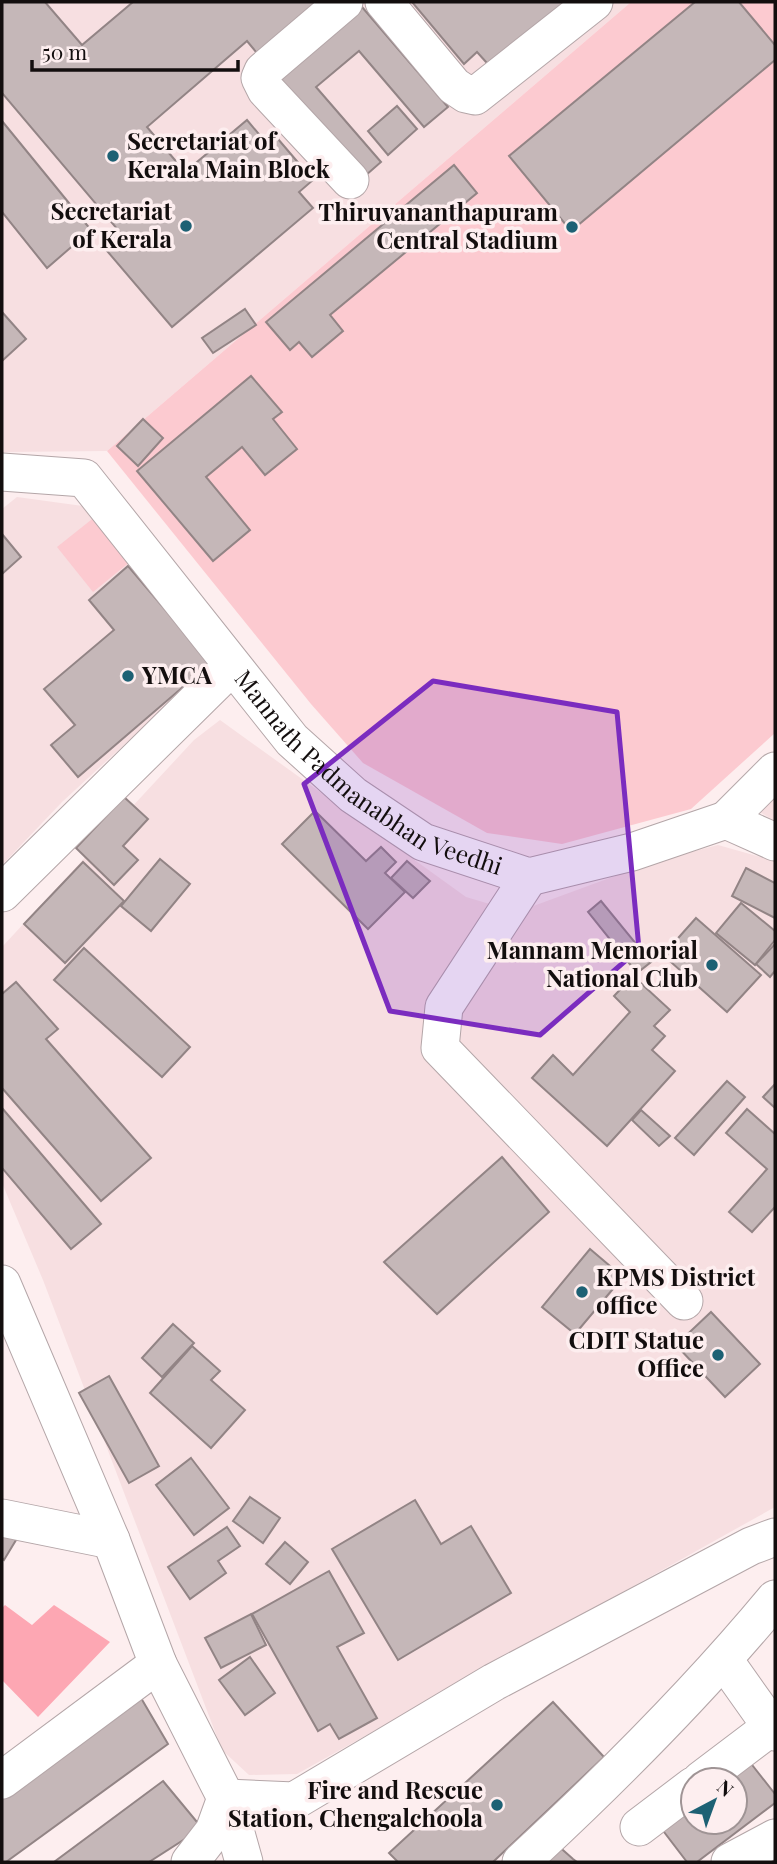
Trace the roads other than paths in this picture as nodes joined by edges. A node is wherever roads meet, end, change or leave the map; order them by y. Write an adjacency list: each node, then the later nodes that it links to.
1 (344, 2): 4 (street)
2 (384, 2): 3 (street)
3 (594, 2)
4 (350, 180)
5 (2, 472): 6 (street, Mannath Padmanabhan Veedhi)
6 (231, 667): 10 (street, Mannath Padmanabhan Veedhi); 11 (street)
7 (775, 771): 8 (street)
8 (726, 820): 9 (street); 10 (street, Mannath Padmanabhan Veedhi)
9 (775, 842)
10 (529, 877): 13 (street)
11 (2, 893)
12 (2, 1284): 16 (street)
13 (684, 1301)
14 (2, 1518): 16 (street)
15 (775, 1537): 24 (street)
16 (111, 1540): 19 (street)
17 (775, 1599): 18 (street)
18 (724, 1660): 20 (street); 29 (street)
19 (158, 1664): 22 (street); 24 (street)
20 (774, 1727): 21 (street)
21 (720, 1766)
22 (2, 1780)
23 (679, 1797): 25 (street)
24 (226, 1798): 27 (street); 28 (street)
25 (639, 1827)
26 (775, 1838): 30 (street)
27 (190, 1862)
28 (244, 1862)
29 (521, 1862)
30 (730, 1862)

